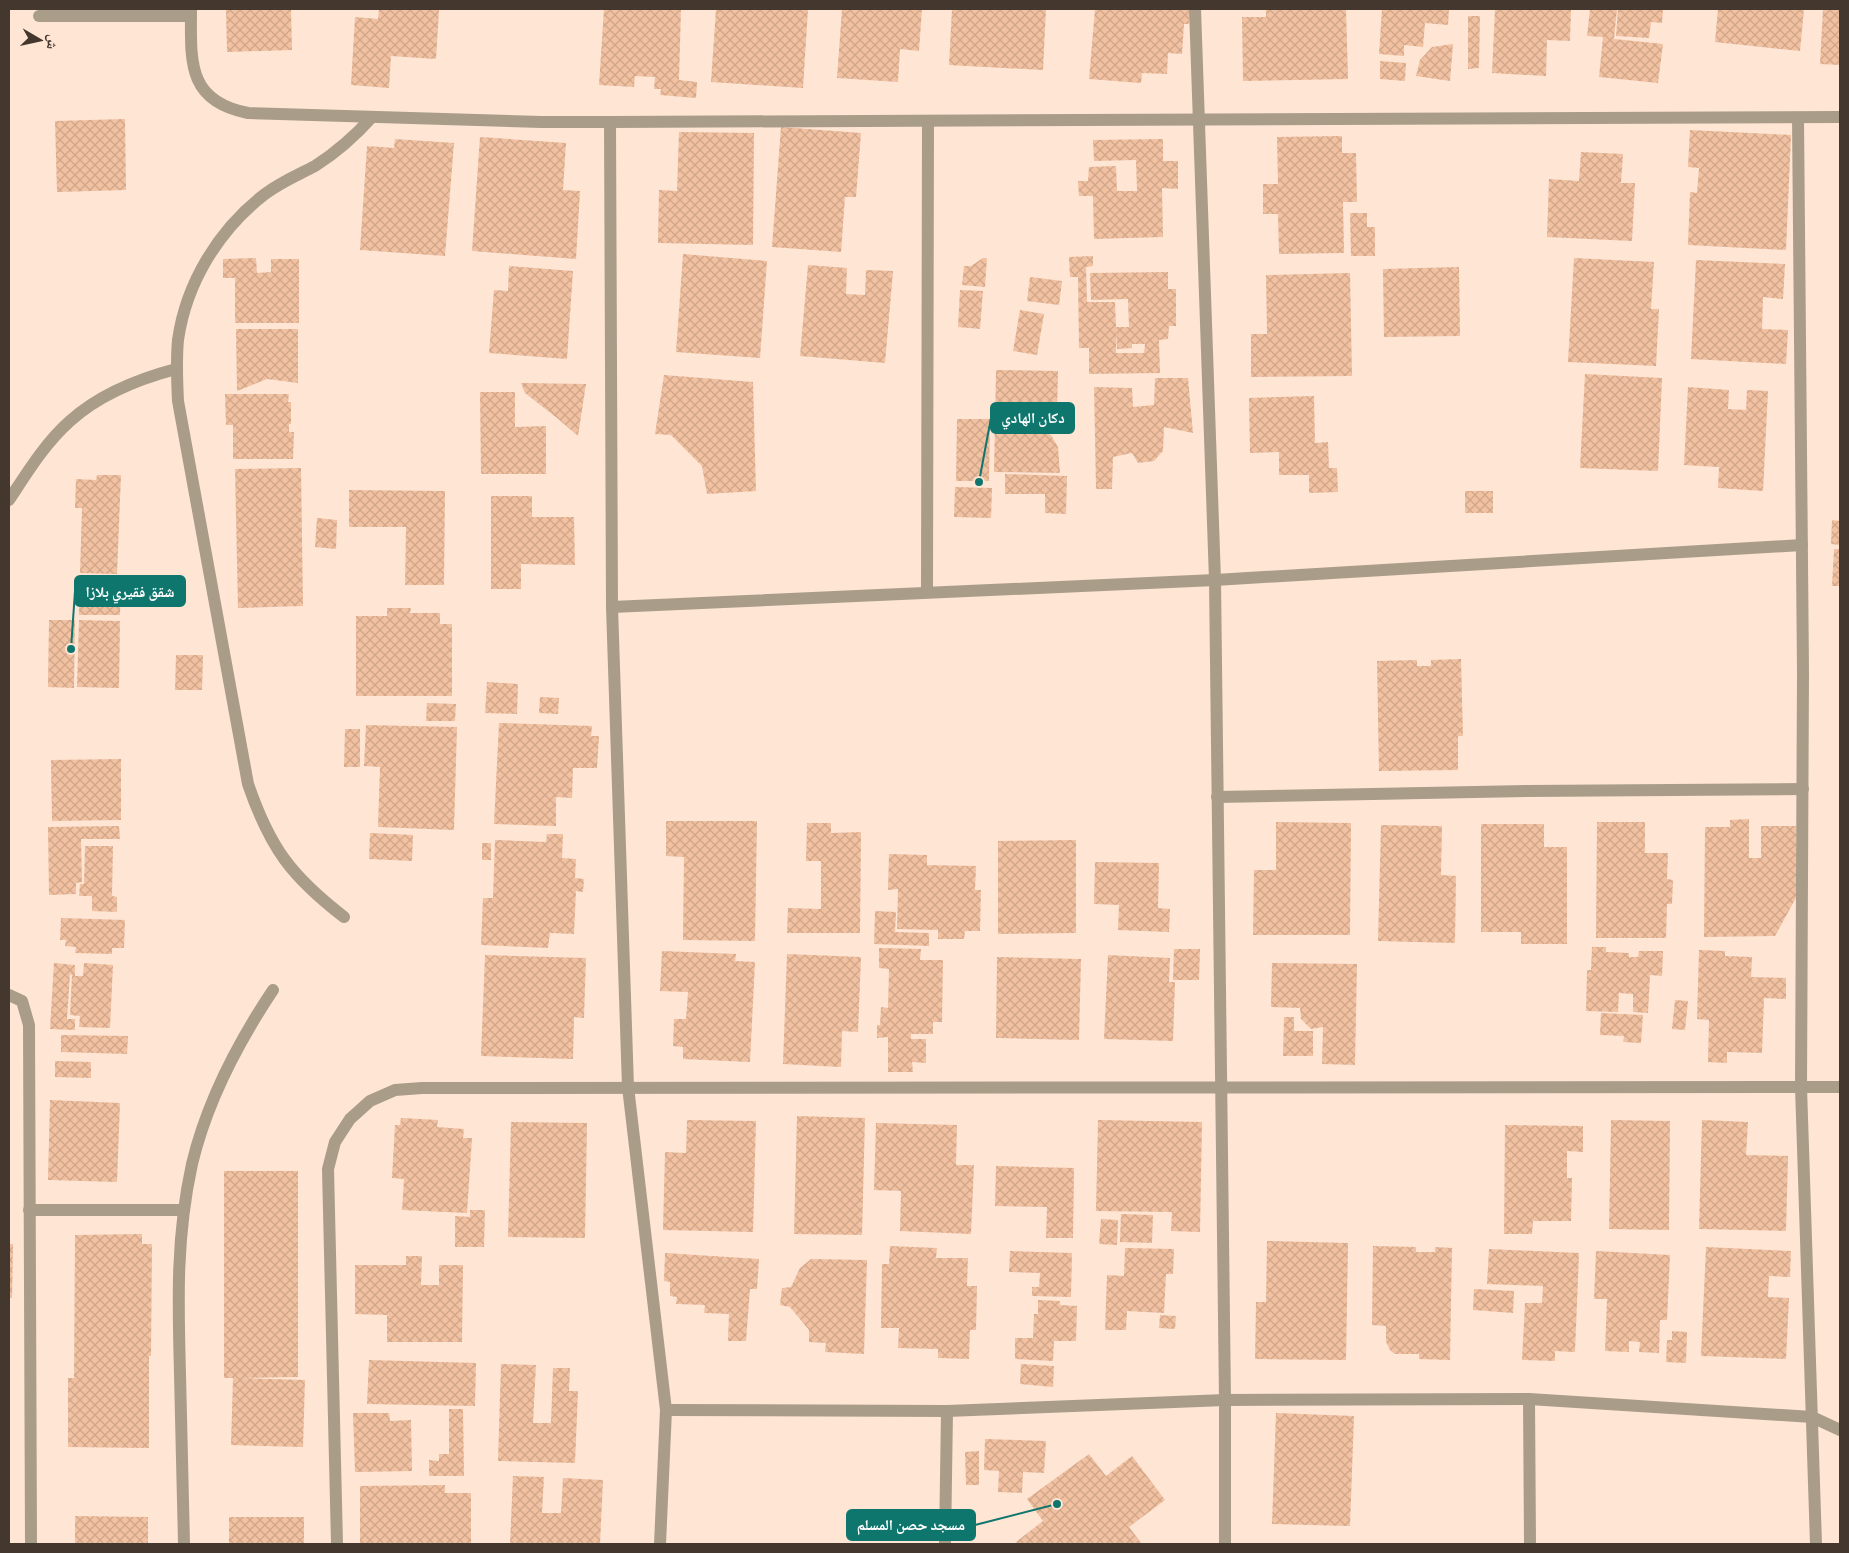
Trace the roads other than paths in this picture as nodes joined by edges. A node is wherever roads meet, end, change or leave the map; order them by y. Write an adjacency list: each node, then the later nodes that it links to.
1 (1195, 9): 7 (street)
2 (191, 12): 3 (street); 4 (street)
3 (39, 16)
4 (372, 117): 9 (street); 10 (street)
5 (1840, 117): 6 (street)
6 (1798, 118): 7 (street); 12 (street)
7 (1199, 120): 8 (street); 13 (street)
8 (928, 121): 9 (street); 14 (street)
9 (610, 122): 15 (street)
10 (176, 368): 11 (street); 18 (street)
11 (9, 500)
12 (1802, 545): 13 (street); 16 (street)
13 (1215, 580): 14 (street); 17 (street)
14 (927, 592): 15 (street)
15 (612, 607): 23 (street)
16 (1803, 789): 17 (street); 21 (street)
17 (1217, 797): 24 (street)
18 (344, 917)
19 (273, 990): 26 (street)
20 (9, 995): 25 (street)
21 (1801, 1087): 22 (street); 24 (street); 31 (street)
22 (1840, 1087)
23 (628, 1088): 24 (street); 29 (street); 35 (street)
24 (1220, 1088): 28 (street)
25 (30, 1210): 26 (street); 33 (street)
26 (183, 1210): 34 (street)
27 (1529, 1399): 28 (street); 31 (street); 39 (street)
28 (1225, 1400): 30 (street); 38 (street)
29 (666, 1410): 30 (street); 36 (street)
30 (947, 1412): 37 (street)
31 (1812, 1417): 32 (street); 40 (street)
32 (1840, 1430)
33 (31, 1544)
34 (184, 1544)
35 (338, 1544)
36 (660, 1544)
37 (945, 1544)
38 (1225, 1544)
39 (1530, 1544)
40 (1816, 1544)

